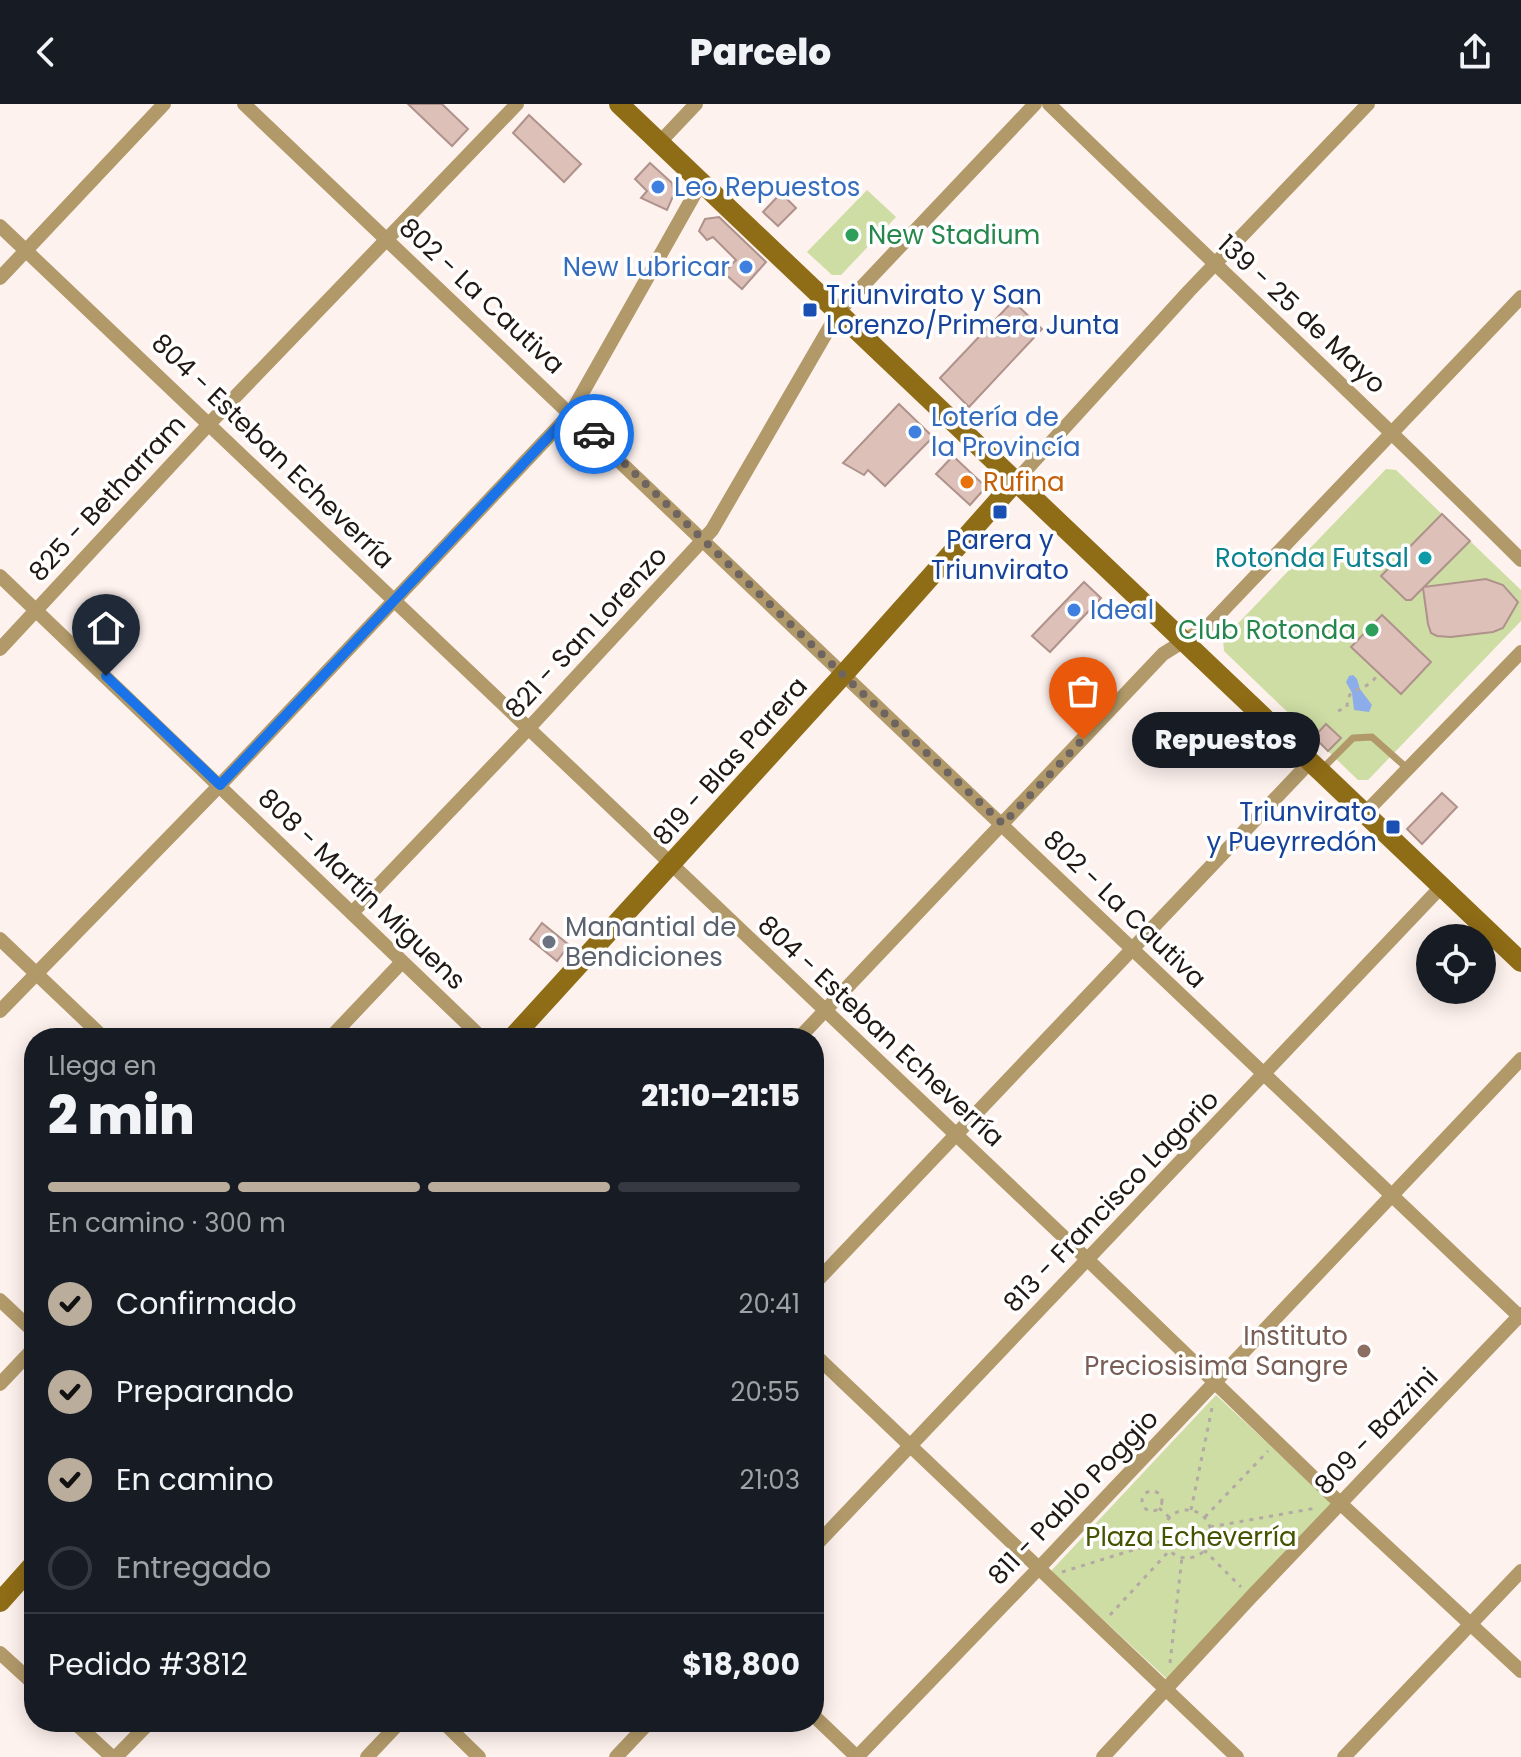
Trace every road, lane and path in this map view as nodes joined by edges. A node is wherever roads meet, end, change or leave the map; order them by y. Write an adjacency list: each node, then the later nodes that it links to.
1 (164, 104): 13 (street)
2 (244, 104): 12 (street, 802 - La Cautiva)
3 (517, 104): 12 (street, 825 - Betharram)
4 (619, 104): 9 (main road)
5 (696, 104): 9 (street)
6 (1035, 104): 17 (street, 821 - San Lorenzo)
7 (1049, 104): 14 (street, 139 - 25 de Mayo)
8 (1368, 104): 14 (street)
9 (660, 142): 10 (main road)
10 (702, 181): 17 (main road); 18 (street)
11 (0, 226): 13 (street, 804 - Esteban Echeverría)
12 (387, 239): 18 (street, 802 - La Cautiva); 19 (street, 825 - Betharram)
13 (26, 251): 15 (street); 19 (street, 804 - Esteban Echeverría)
14 (1215, 265): 20 (street, 139 - 25 de Mayo); 21 (street)
15 (0, 278)
16 (1521, 297): 20 (street)
17 (839, 311): 21 (main road); 22 (street, 821 - San Lorenzo)
18 (571, 413): 22 (street, 802 - La Cautiva); 25 (street)
19 (210, 423): 25 (street, 804 - Esteban Echeverría); 26 (street, 825 - Betharram)
20 (1393, 432): 23 (street, 139 - 25 de Mayo); 27 (street)
21 (1015, 482): 27 (main road); 31 (main road, 819 - Blas Parera)
22 (704, 539): 31 (street, 802 - La Cautiva); 33 (street, 821 - San Lorenzo)
23 (1521, 560)
24 (0, 576): 26 (street, 808 - Martín Miguens)
25 (395, 601): 33 (street, 804 - Esteban Echeverría); 36 (street)
26 (37, 610): 28 (street, 825 - Betharram); 36 (street, 808 - Martín Miguens)
27 (1183, 641): 34 (main road); 38 (street)
28 (0, 649)
29 (1521, 652): 35 (street)
30 (1379, 673): 32 (path)
31 (843, 675): 38 (street, 802 - La Cautiva); 39 (main road, 819 - Blas Parera)
32 (1338, 711)
33 (528, 729): 39 (street, 804 - Esteban Echeverría); 41 (street, 821 - San Lorenzo)
34 (1315, 767): 35 (lane); 37 (main road); 43 (street)
35 (1408, 769): 37 (street)
36 (220, 785): 41 (street, 808 - Martín Miguens); 46 (street)
37 (1365, 813): 40 (main road)
38 (1003, 824): 43 (street, 802 - La Cautiva); 48 (street)
39 (671, 864): 48 (street, 804 - Esteban Echeverría); 52 (main road, 819 - Blas Parera)
40 (1441, 887): 44 (main road); 55 (street, 813 - Francisco Lagorio)
41 (352, 913): 45 (street, 808 - Martín Miguens)
42 (0, 939): 46 (street)
43 (1131, 951): 55 (street, 802 - La Cautiva); 56 (street)
44 (1521, 962)
45 (401, 963): 50 (street); 51 (street, 808 - Martín Miguens)
46 (36, 972): 47 (street); 49 (street)
47 (0, 1011)
48 (825, 1011): 53 (street); 56 (street, 804 - Esteban Echeverría)
49 (94, 1028)
50 (339, 1028)
51 (471, 1028)
52 (521, 1028)
53 (809, 1028)
54 (1521, 1059): 57 (street, 811 - Pablo Poggio)
55 (1265, 1074): 57 (street, 802 - La Cautiva); 58 (street, 813 - Francisco Lagorio)
56 (956, 1135): 58 (street, 804 - Esteban Echeverría); 59 (street)
57 (1391, 1196): 61 (street, 802 - La Cautiva); 66 (street, 811 - Pablo Poggio)
58 (1088, 1260): 66 (street, 804 - Esteban Echeverría); 68 (street, 813 - Francisco Lagorio)
59 (824, 1274)
60 (0, 1300): 62 (street)
61 (1520, 1316): 69 (street, 809 - Bazzini)
62 (24, 1323)
63 (24, 1359): 65 (street)
64 (824, 1363): 68 (street)
65 (0, 1384)
66 (1221, 1387): 67 (street, 804 - Esteban Echeverría); 71 (path); 81 (street, 811 - Pablo Poggio)
67 (1277, 1441): 69 (street, 804 - Esteban Echeverría); 72 (path)
68 (910, 1445): 75 (street, 813 - Francisco Lagorio); 81 (street)
69 (1340, 1503): 74 (path); 83 (street, 809 - Bazzini); 85 (street, 804 - Esteban Echeverría)
70 (1159, 1508): 70 (path); 73 (path)
71 (1191, 1510): 72 (path); 73 (path)
72 (1205, 1517): 74 (path)
73 (1170, 1518): 76 (path)
74 (1210, 1527): 78 (path)
75 (824, 1536)
76 (1165, 1540): 77 (path); 81 (path)
77 (1170, 1550): 79 (path); 86 (path)
78 (1204, 1550): 79 (path); 83 (path)
79 (1182, 1557): 90 (path)
80 (1521, 1571): 85 (street)
81 (1042, 1573): 86 (street); 101 (street, 811 - Pablo Poggio)
82 (24, 1575): 84 (main road)
83 (1251, 1597): 90 (street, 809 - Bazzini)
84 (0, 1602)
85 (1471, 1623): 88 (street, 804 - Esteban Echeverría); 104 (street)
86 (1099, 1627): 90 (street)
87 (0, 1653): 89 (street)
88 (1521, 1671)
89 (24, 1675)
90 (1167, 1690): 102 (street, 809 - Bazzini); 103 (street)
91 (824, 1726): 101 (street)
92 (85, 1732): 97 (street)
93 (140, 1732): 97 (street)
94 (391, 1732): 98 (street)
95 (453, 1732): 99 (street)
96 (640, 1732): 100 (street)
97 (114, 1757)
98 (367, 1757)
99 (479, 1757)
100 (616, 1757)
101 (857, 1757)
102 (1103, 1757)
103 (1237, 1757)
104 (1344, 1757)

